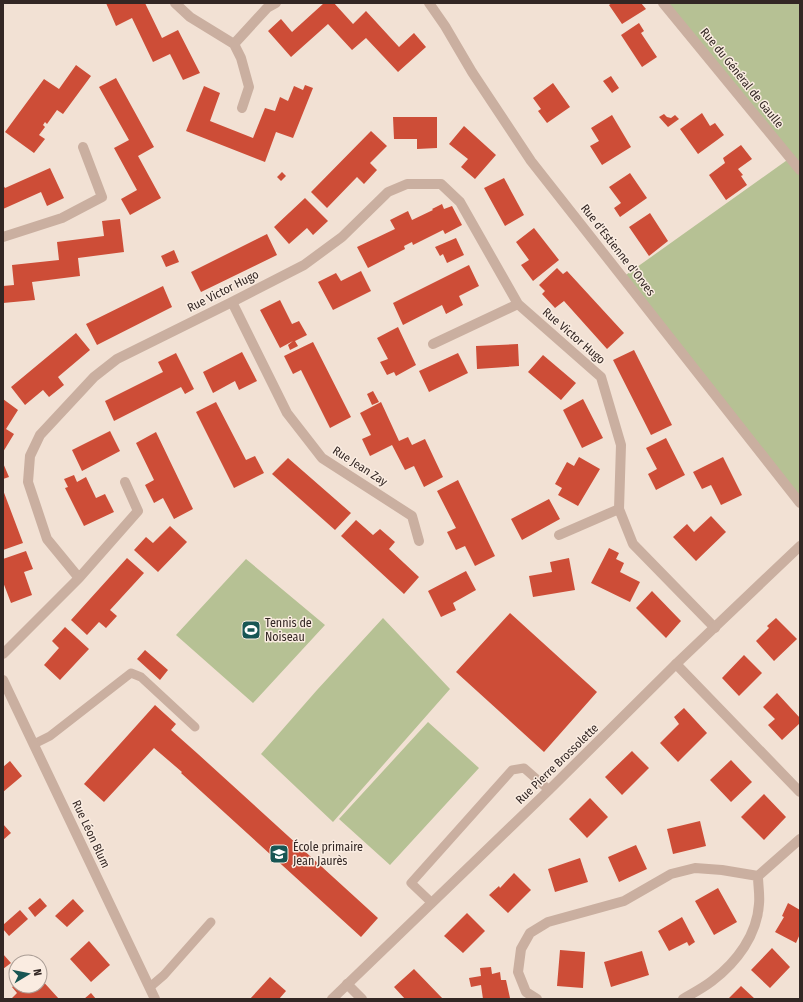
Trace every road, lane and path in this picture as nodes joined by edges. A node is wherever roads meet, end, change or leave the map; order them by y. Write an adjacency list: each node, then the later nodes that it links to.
1 (176, 3): 5 (street)
2 (276, 3): 5 (street)
3 (429, 3): 14 (street, Rue d'Estienne d'Orves)
4 (663, 3): 8 (street, Rue du Général de Gaulle)
5 (234, 44): 6 (street)
6 (242, 108)
7 (83, 147): 9 (street)
8 (800, 170)
9 (3, 236)
10 (232, 302): 11 (street, Rue Victor Hugo); 17 (street, Rue Jean Zay); 19 (street, Rue Victor Hugo)
11 (518, 304): 12 (street); 15 (street, Rue Victor Hugo)
12 (433, 344)
13 (125, 482): 19 (street)
14 (800, 503)
15 (619, 509): 16 (street); 20 (street, Rue Victor Hugo)
16 (560, 535)
17 (419, 541)
18 (800, 546): 20 (street, Rue Pierre Brossolette)
19 (79, 578): 21 (street)
20 (715, 628): 22 (street, Rue Pierre Brossolette)
21 (3, 654)
22 (676, 664): 26 (street, Rue Pierre Brossolette); 27 (street)
23 (3, 680): 25 (street, Rue Léon Blum)
24 (195, 727): 25 (lane)
25 (34, 744): 33 (street, Rue Léon Blum)
26 (549, 790): 30 (street, Rue Pierre Brossolette); 30 (lane)
27 (800, 792)
28 (800, 839): 29 (street)
29 (758, 876): 37 (street); 38 (street)
30 (432, 903): 32 (street, Rue Pierre Brossolette)
31 (211, 922): 33 (lane)
32 (347, 984): 35 (street, Rue Pierre Brossolette); 36 (street)
33 (150, 987): 34 (street, Rue Léon Blum)
34 (156, 999)
35 (332, 999)
36 (362, 999)
37 (536, 999)
38 (683, 999)

